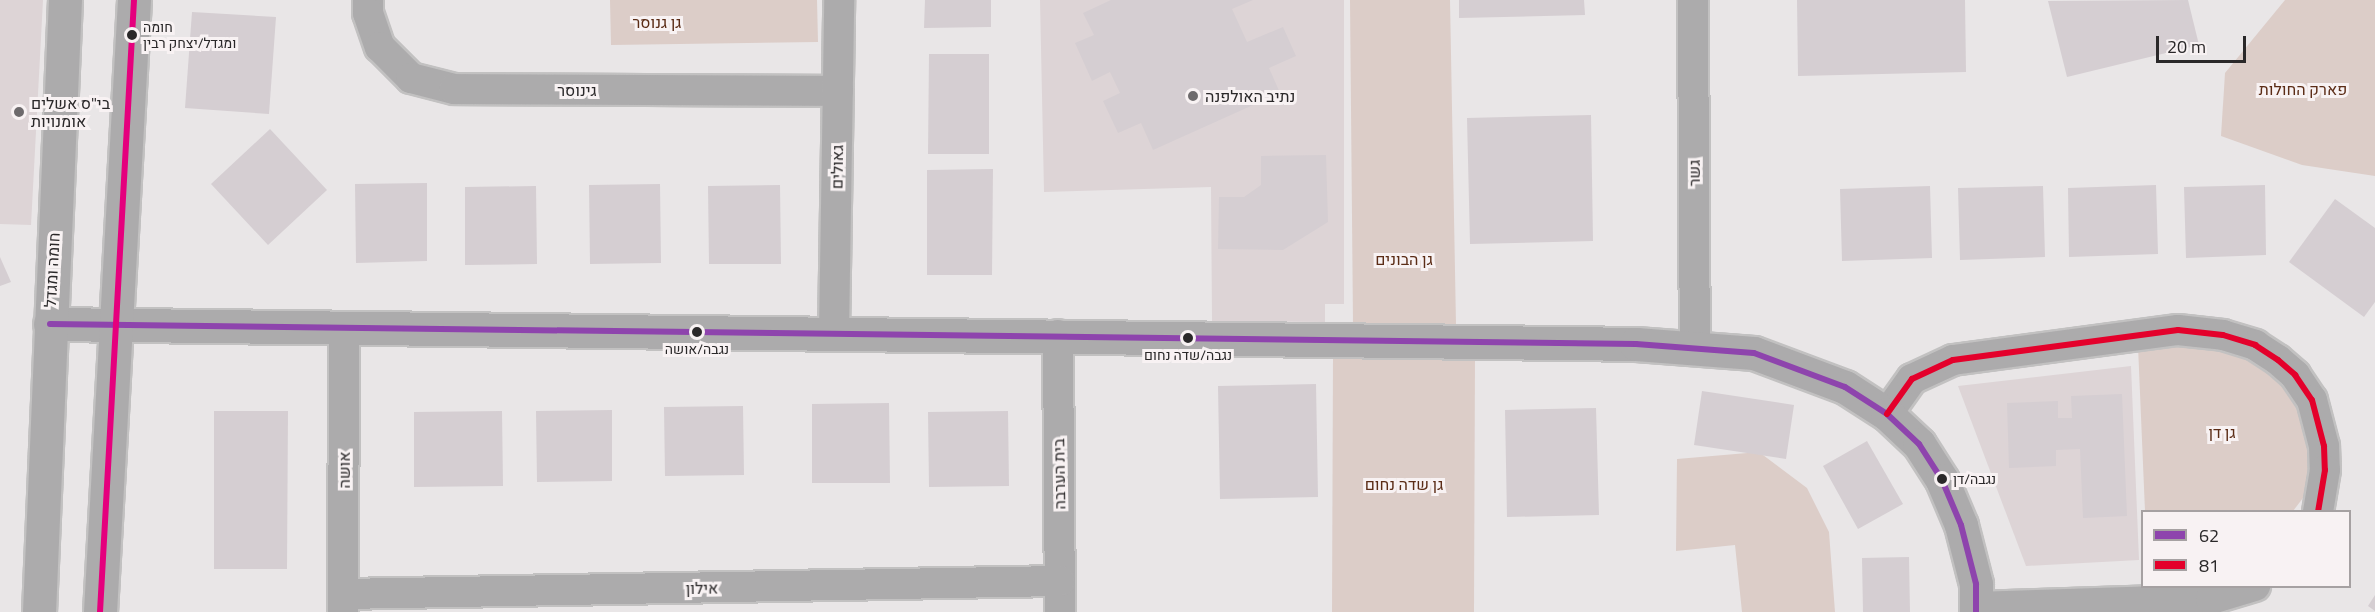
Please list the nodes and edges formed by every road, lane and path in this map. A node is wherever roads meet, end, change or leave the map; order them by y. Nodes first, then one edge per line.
1 (65, 0) edge
2 (134, 0) edge
3 (368, 0) edge
4 (839, 0) edge
5 (1693, 0) edge
6 (838, 91) junction
7 (50, 324) junction
8 (115, 325) junction
9 (344, 327) junction
10 (834, 334) junction
11 (1058, 335) junction
12 (1695, 347) junction
13 (1887, 414) junction
14 (2318, 510) edge
15 (1060, 581) junction
16 (2249, 588) edge
17 (343, 603) edge
18 (1976, 610) edge
19 (39, 612) edge
20 (100, 612) edge
21 (1060, 612) edge

1 - 7 street, חומה ומגדל
2 - 8 street
3 - 6 street, גינוסר
4 - 6 street, גאולים
5 - 12 street, גשר
6 - 10 street, גאולים
7 - 8 street
7 - 19 street, חומה ומגדל
8 - 9 street
8 - 20 street
9 - 10 street
9 - 17 street, אושה
10 - 11 street
11 - 12 street
11 - 15 street, בית הערבה
12 - 13 street
13 - 14 street
13 - 18 street
15 - 17 street, אילון
15 - 21 street, בית הערבה
16 - 18 street

